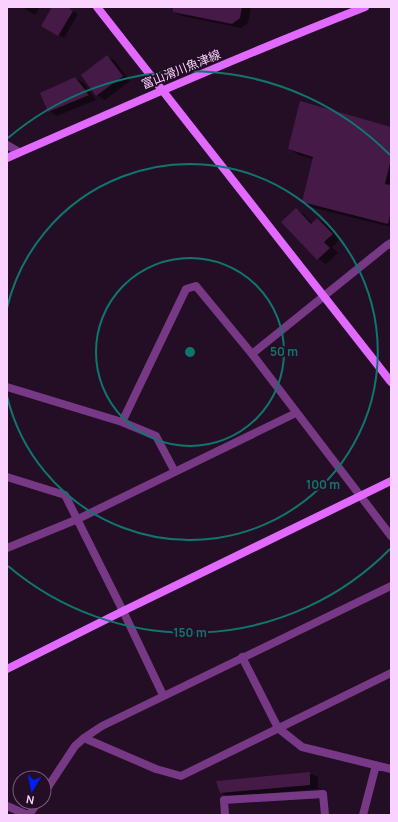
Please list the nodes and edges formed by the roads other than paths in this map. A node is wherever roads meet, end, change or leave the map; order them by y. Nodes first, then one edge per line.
1 (97, 7) edge
2 (366, 7) edge
3 (162, 90) junction
4 (7, 145) edge
5 (19, 152) junction
6 (7, 158) edge
7 (391, 243) edge
8 (324, 296) junction
9 (252, 354) junction
10 (391, 382) edge
11 (7, 387) edge
12 (296, 413) junction
13 (122, 422) junction
14 (175, 472) junction
15 (7, 477) edge
16 (391, 481) edge
17 (360, 496) junction
18 (78, 519) junction
19 (391, 536) edge
20 (7, 548) edge
21 (391, 586) edge
22 (123, 611) junction
23 (242, 658) junction
24 (7, 669) edge
25 (391, 674) edge
26 (163, 695) junction
27 (278, 728) junction
28 (84, 738) junction
29 (376, 765) junction
30 (391, 769) edge
31 (52, 781) edge
32 (7, 806) edge
33 (28, 815) edge
34 (225, 815) edge
35 (325, 815) edge
36 (363, 815) edge

1 - 3 street
2 - 3 street, 富山滑川魚津線
3 - 5 street, 富山滑川魚津線
3 - 8 street
4 - 5 street
5 - 6 street, 富山滑川魚津線
7 - 8 street
8 - 9 street
8 - 10 street
9 - 12 street
9 - 13 street
11 - 13 street
12 - 14 street
12 - 17 street
13 - 14 street
14 - 18 street
15 - 18 street
16 - 17 street
17 - 19 street
17 - 22 street
18 - 20 street
18 - 22 street
21 - 23 street
22 - 24 street
22 - 26 street
23 - 26 street
23 - 27 street
25 - 27 street
26 - 28 street
27 - 28 street
27 - 29 street
28 - 31 street
29 - 30 street
29 - 36 street
32 - 33 street
34 - 35 street

